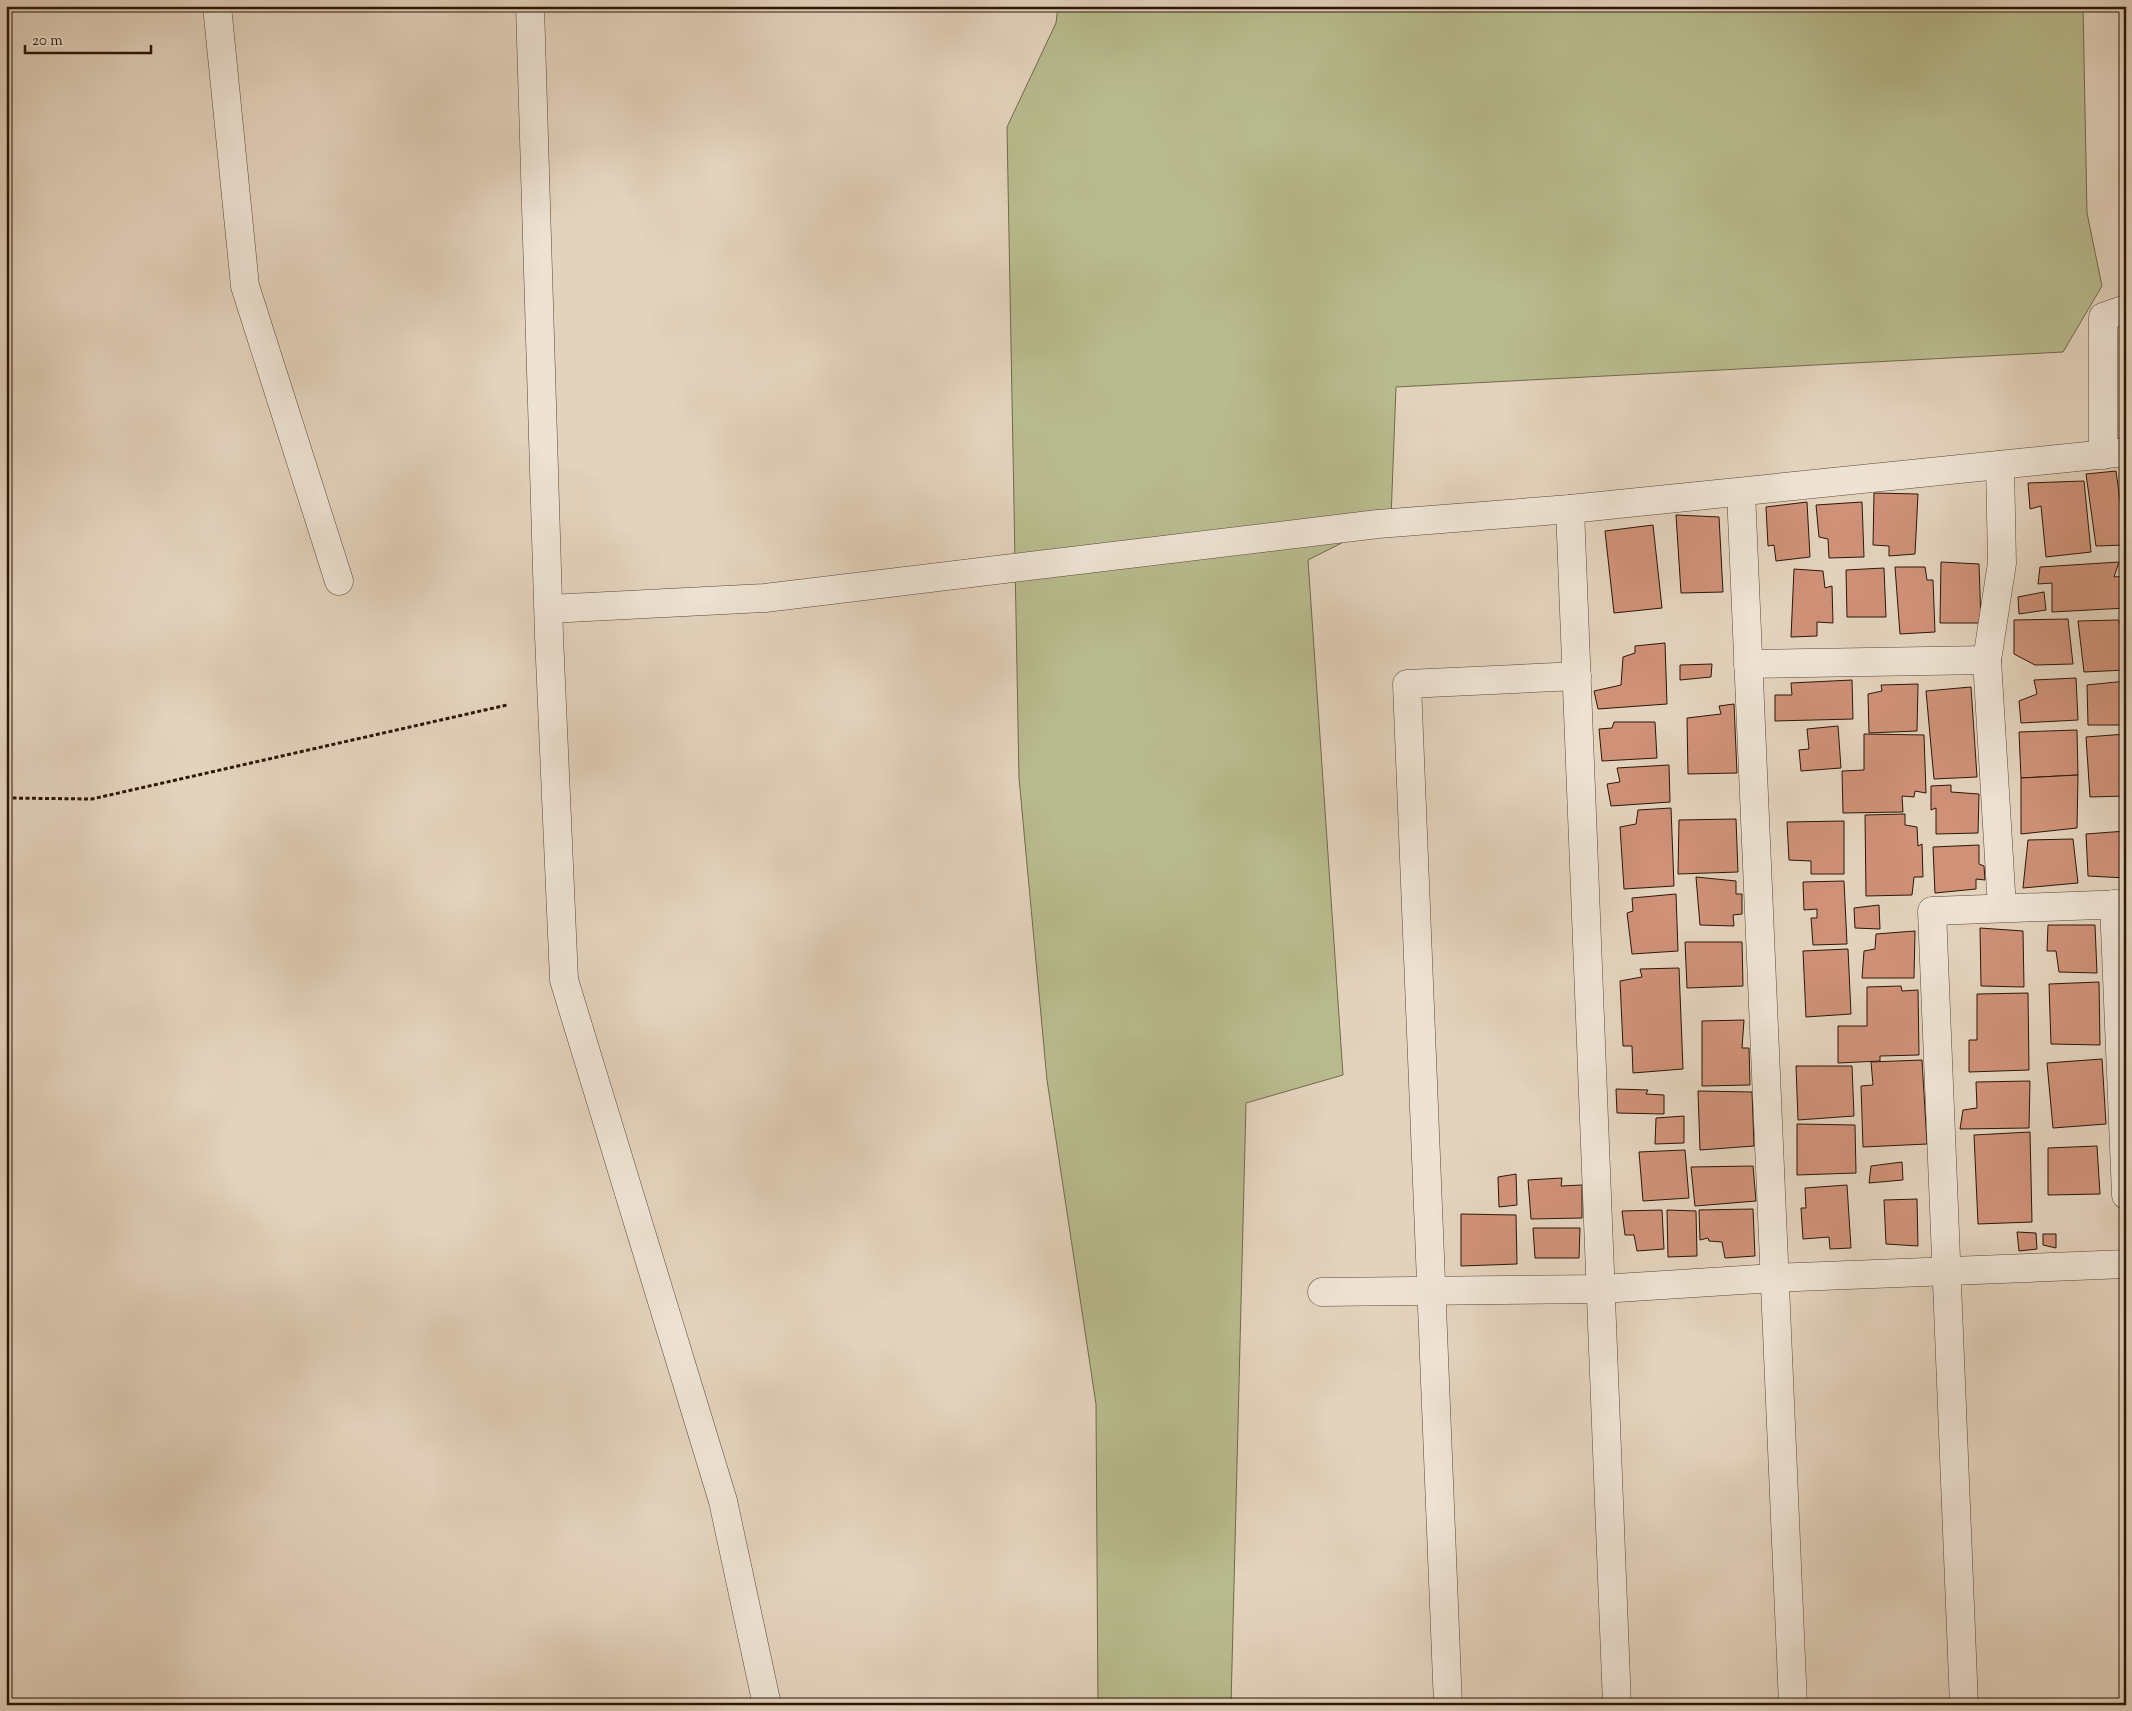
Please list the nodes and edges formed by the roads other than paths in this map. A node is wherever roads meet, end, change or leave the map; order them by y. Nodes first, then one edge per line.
1 (217, 6) edge
2 (530, 6) edge
3 (2126, 309) edge
4 (2114, 454) edge
5 (2000, 465) junction
6 (1741, 492) junction
7 (1570, 509) junction
8 (339, 581) dead end
9 (549, 609) junction
10 (1987, 660) junction
11 (1748, 664) junction
12 (1577, 676) junction
13 (2120, 904) edge
14 (2002, 908) junction
15 (2126, 1195) edge
16 (2126, 1264) edge
17 (1946, 1272) junction
18 (1774, 1278) junction
19 (1601, 1289) junction
20 (1322, 1292) dead end
21 (1432, 1292) junction
22 (767, 1705) edge
23 (1448, 1705) edge
24 (1617, 1705) edge
25 (1793, 1705) edge
26 (1964, 1705) edge

1 - 8 street
2 - 9 street
3 - 4 street
4 - 5 street
5 - 6 street
5 - 10 street
6 - 7 street
6 - 11 street
7 - 9 street
7 - 12 street
9 - 22 street
10 - 11 street
10 - 14 street
11 - 18 street
12 - 19 street
12 - 21 street
13 - 14 street
13 - 15 street
14 - 17 street
16 - 17 street
17 - 18 street
17 - 26 street
18 - 19 street
18 - 25 street
19 - 21 street
19 - 24 street
20 - 21 street
21 - 23 street

